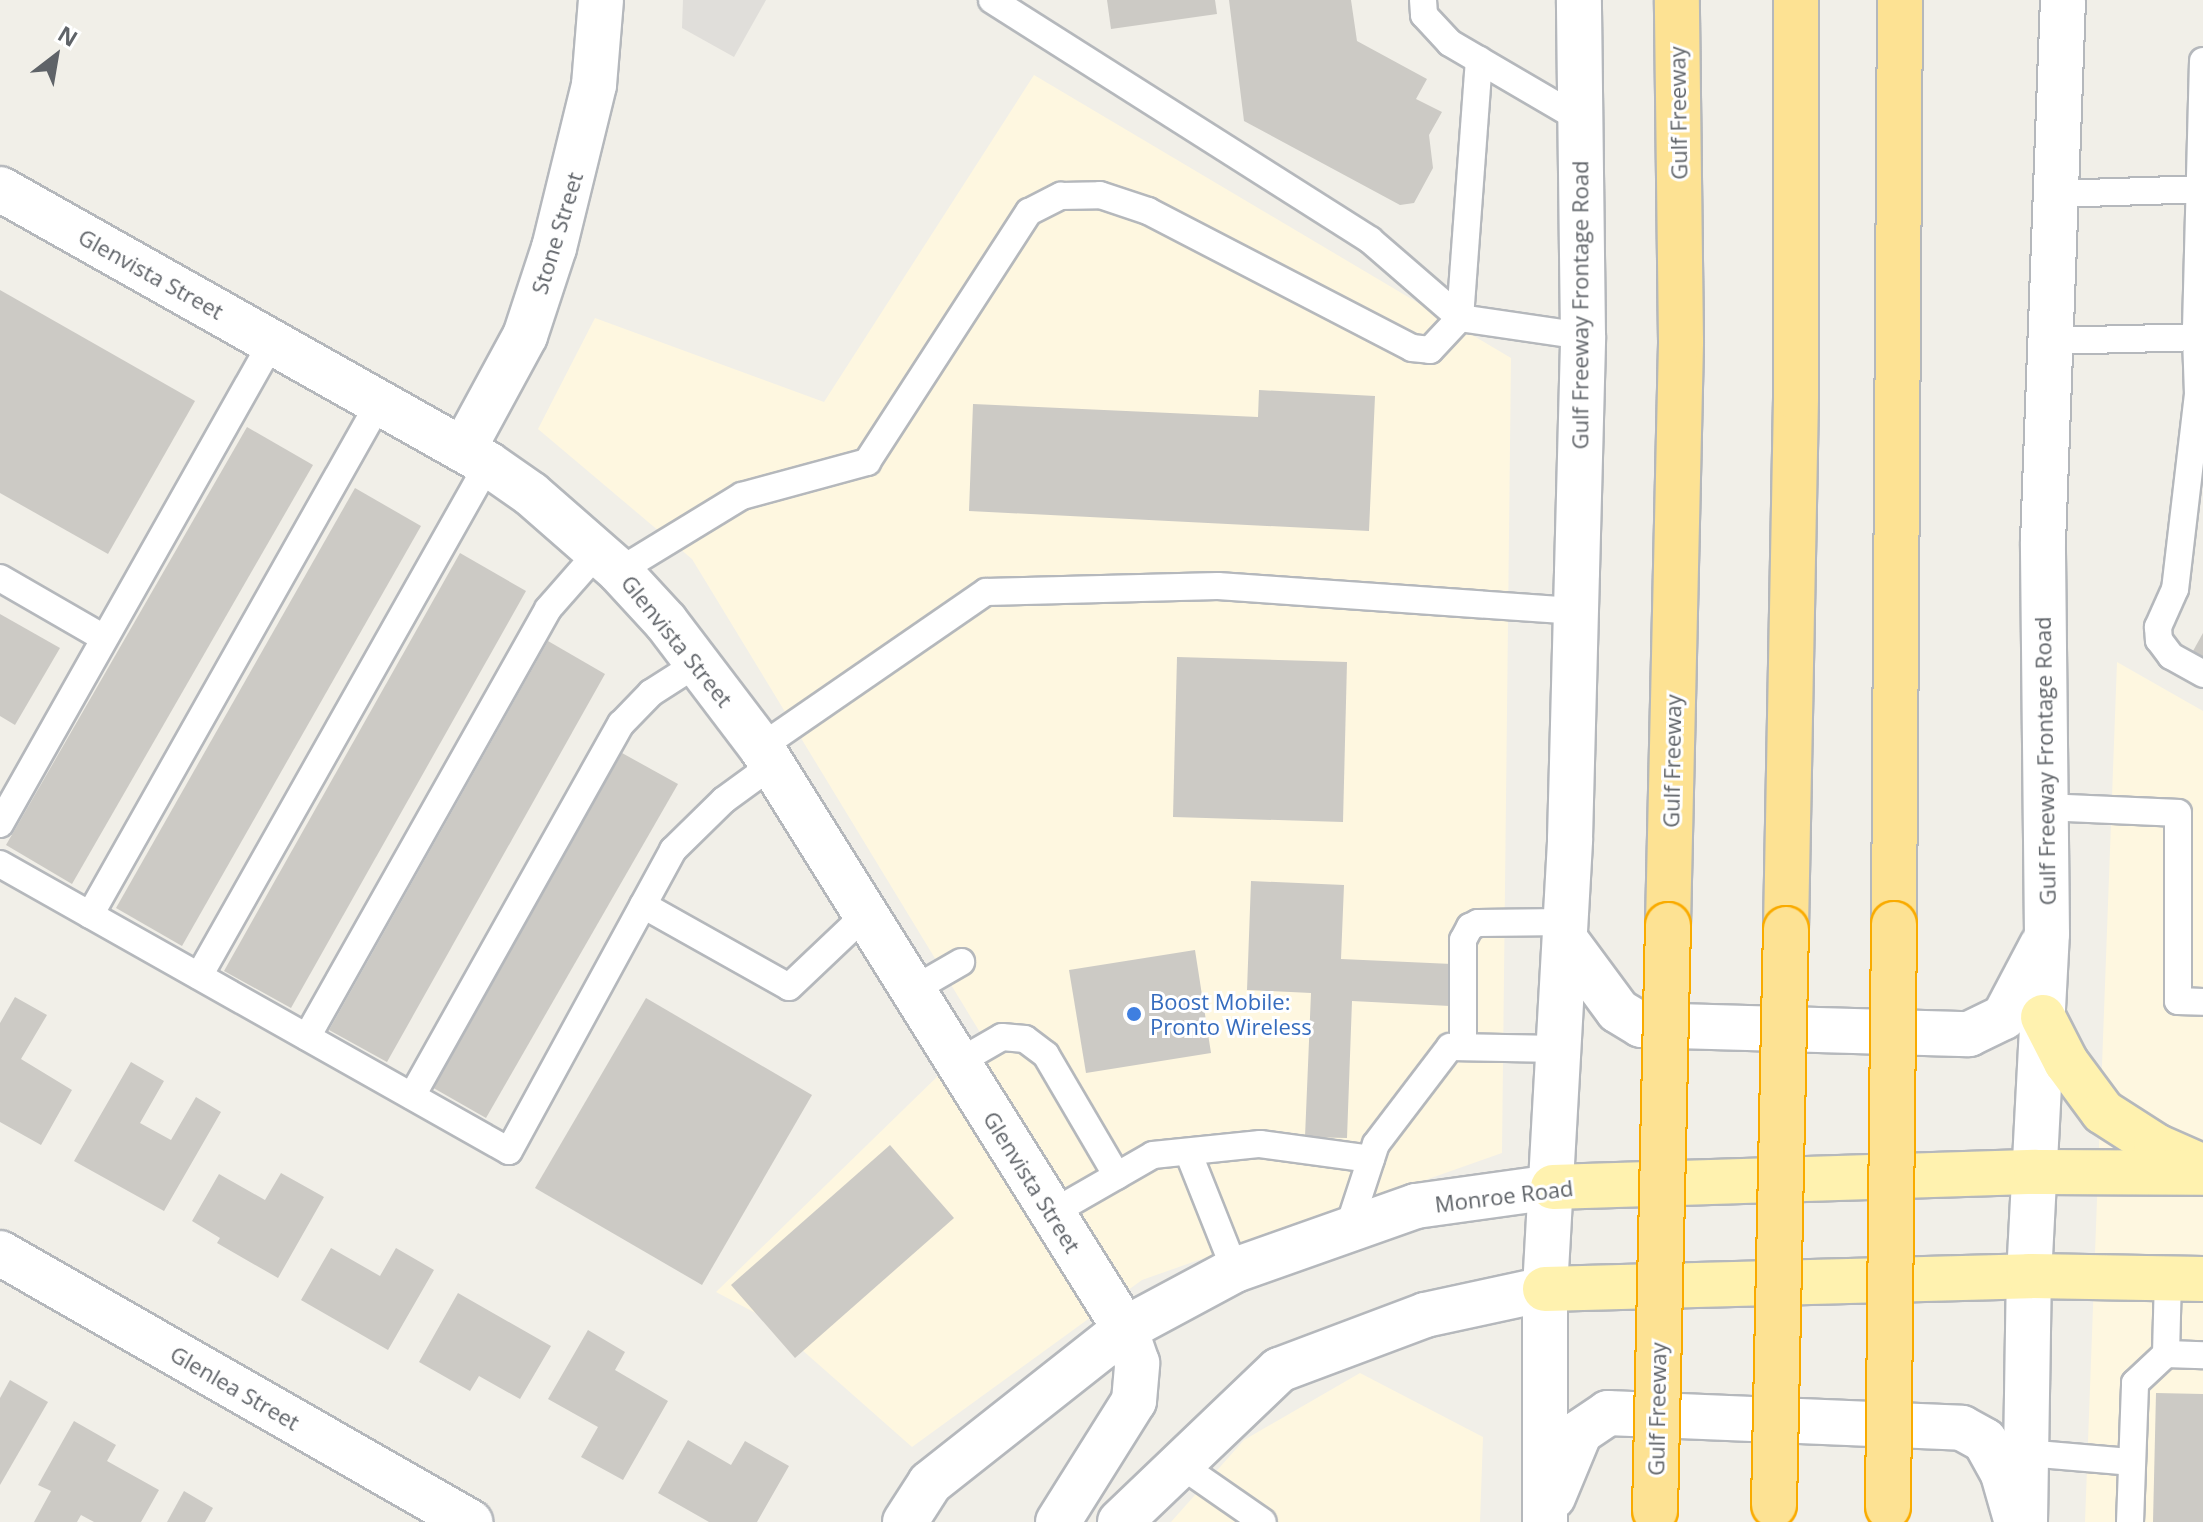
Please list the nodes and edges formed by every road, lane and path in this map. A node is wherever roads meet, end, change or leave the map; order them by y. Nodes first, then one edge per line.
1 (601, 0) edge
2 (992, 0) edge
3 (1423, 0) edge
4 (1579, 0) edge
5 (1677, 0) edge
6 (1796, 0) edge
7 (1900, 0) edge
8 (2063, 0) edge
9 (1479, 60) junction
10 (2203, 61) edge
11 (1580, 119) junction
12 (0, 189) edge
13 (2201, 190) edge
14 (2055, 194) junction
15 (1460, 318) junction
16 (1583, 336) junction
17 (2200, 337) edge
18 (2050, 341) junction
19 (272, 342) junction
20 (2200, 395) edge
21 (379, 403) junction
22 (476, 457) junction
23 (609, 561) junction
24 (0, 578) edge
25 (1577, 611) junction
26 (104, 638) junction
27 (698, 663) junction
28 (2203, 674) edge
29 (767, 756) junction
30 (2046, 807) junction
31 (2191, 809) edge
32 (0, 824) edge
33 (0, 864) edge
34 (643, 905) junction
35 (90, 915) junction
36 (865, 915) junction
37 (1565, 931) junction
38 (2047, 934) junction
39 (961, 962) dead end
40 (199, 976) junction
41 (911, 991) junction
42 (2203, 1002) edge
43 (2043, 1017) junction
44 (307, 1037) junction
45 (1463, 1047) junction
46 (1560, 1049) junction
47 (957, 1063) junction
48 (412, 1096) junction
49 (1188, 1152) junction
50 (1371, 1159) junction
51 (2203, 1170) edge
52 (2036, 1172) junction
53 (1117, 1176) junction
54 (1553, 1187) junction
55 (1052, 1213) junction
56 (1348, 1229) junction
57 (0, 1253) edge
58 (1235, 1270) junction
59 (2029, 1276) junction
60 (2185, 1279) edge
61 (1545, 1289) junction
62 (1125, 1329) junction
63 (2166, 1354) junction
64 (2203, 1355) edge
65 (2026, 1453) junction
66 (2132, 1462) junction
67 (1178, 1463) junction
68 (1773, 1514) edge
69 (1888, 1515) edge
70 (1654, 1516) edge
71 (1545, 1520) edge
72 (470, 1522) edge
73 (905, 1522) edge
74 (1058, 1522) edge
75 (1120, 1522) edge
76 (1263, 1522) edge
77 (2017, 1522) edge
78 (2025, 1522) edge
79 (2130, 1522) edge

1 - 22 main road, Stone Street
2 - 15 lane
3 - 9 lane
4 - 11 main road, Gulf Freeway Frontage Road
5 - 70 highway, Gulf Freeway, bridge
6 - 68 highway, bridge
7 - 69 highway, bridge
8 - 14 main road, Gulf Freeway Frontage Road
9 - 11 lane
9 - 15 lane
10 - 13 lane
11 - 16 main road, Gulf Freeway Frontage Road
12 - 19 main road, Glenvista Street
13 - 14 lane
13 - 17 lane
14 - 18 main road, Gulf Freeway Frontage Road
15 - 16 lane
15 - 23 lane
16 - 25 main road, Gulf Freeway Frontage Road
17 - 18 lane
17 - 20 lane
18 - 30 main road, Gulf Freeway Frontage Road
19 - 21 main road, Glenvista Street
19 - 26 lane
20 - 28 lane
21 - 22 main road, Glenvista Street
21 - 35 lane
22 - 23 main road, Glenvista Street
22 - 40 lane
23 - 27 main road, Glenvista Street
23 - 44 lane
24 - 26 lane
25 - 29 lane
25 - 37 main road, Gulf Freeway Frontage Road
26 - 32 lane
27 - 29 main road, Glenvista Street
27 - 48 lane
29 - 34 lane
29 - 36 main road, Glenvista Street
30 - 31 lane
30 - 38 main road, Gulf Freeway Frontage Road
31 - 42 lane
33 - 35 lane
34 - 36 lane
34 - 48 lane
35 - 40 lane
36 - 41 main road, Glenvista Street
37 - 38 main road
37 - 45 lane
37 - 46 main road, Gulf Freeway Frontage Road
38 - 43 main road, Gulf Freeway Frontage Road
39 - 41 lane
40 - 44 lane
41 - 47 main road, Glenvista Street
43 - 51 main road
43 - 52 main road, Gulf Freeway Frontage Road
44 - 48 lane
45 - 46 lane
45 - 50 lane
46 - 54 main road, Gulf Freeway Frontage Road
47 - 53 lane
47 - 55 main road, Glenvista Street
49 - 50 lane
49 - 53 lane
49 - 58 lane
50 - 56 lane
51 - 52 main road, Monroe Road
52 - 54 main road, Monroe Road
52 - 59 main road, Gulf Freeway Frontage Road
53 - 55 lane
54 - 56 main road, Monroe Road
54 - 61 main road, Gulf Freeway Frontage Road
55 - 62 main road, Glenvista Street
56 - 58 main road, Monroe Road
57 - 72 main road, Glenlea Street
58 - 62 main road, Monroe Road
59 - 60 main road
59 - 61 main road
59 - 65 main road, Gulf Freeway Frontage Road
60 - 63 lane
61 - 67 main road
61 - 71 main road, Gulf Freeway Frontage Road
62 - 73 main road, Monroe Road
62 - 74 main road, Glenvista Street
63 - 64 lane
63 - 66 lane
65 - 66 lane
65 - 78 main road, Gulf Freeway Frontage Road
66 - 79 lane
67 - 75 main road
67 - 76 lane
71 - 77 main road

